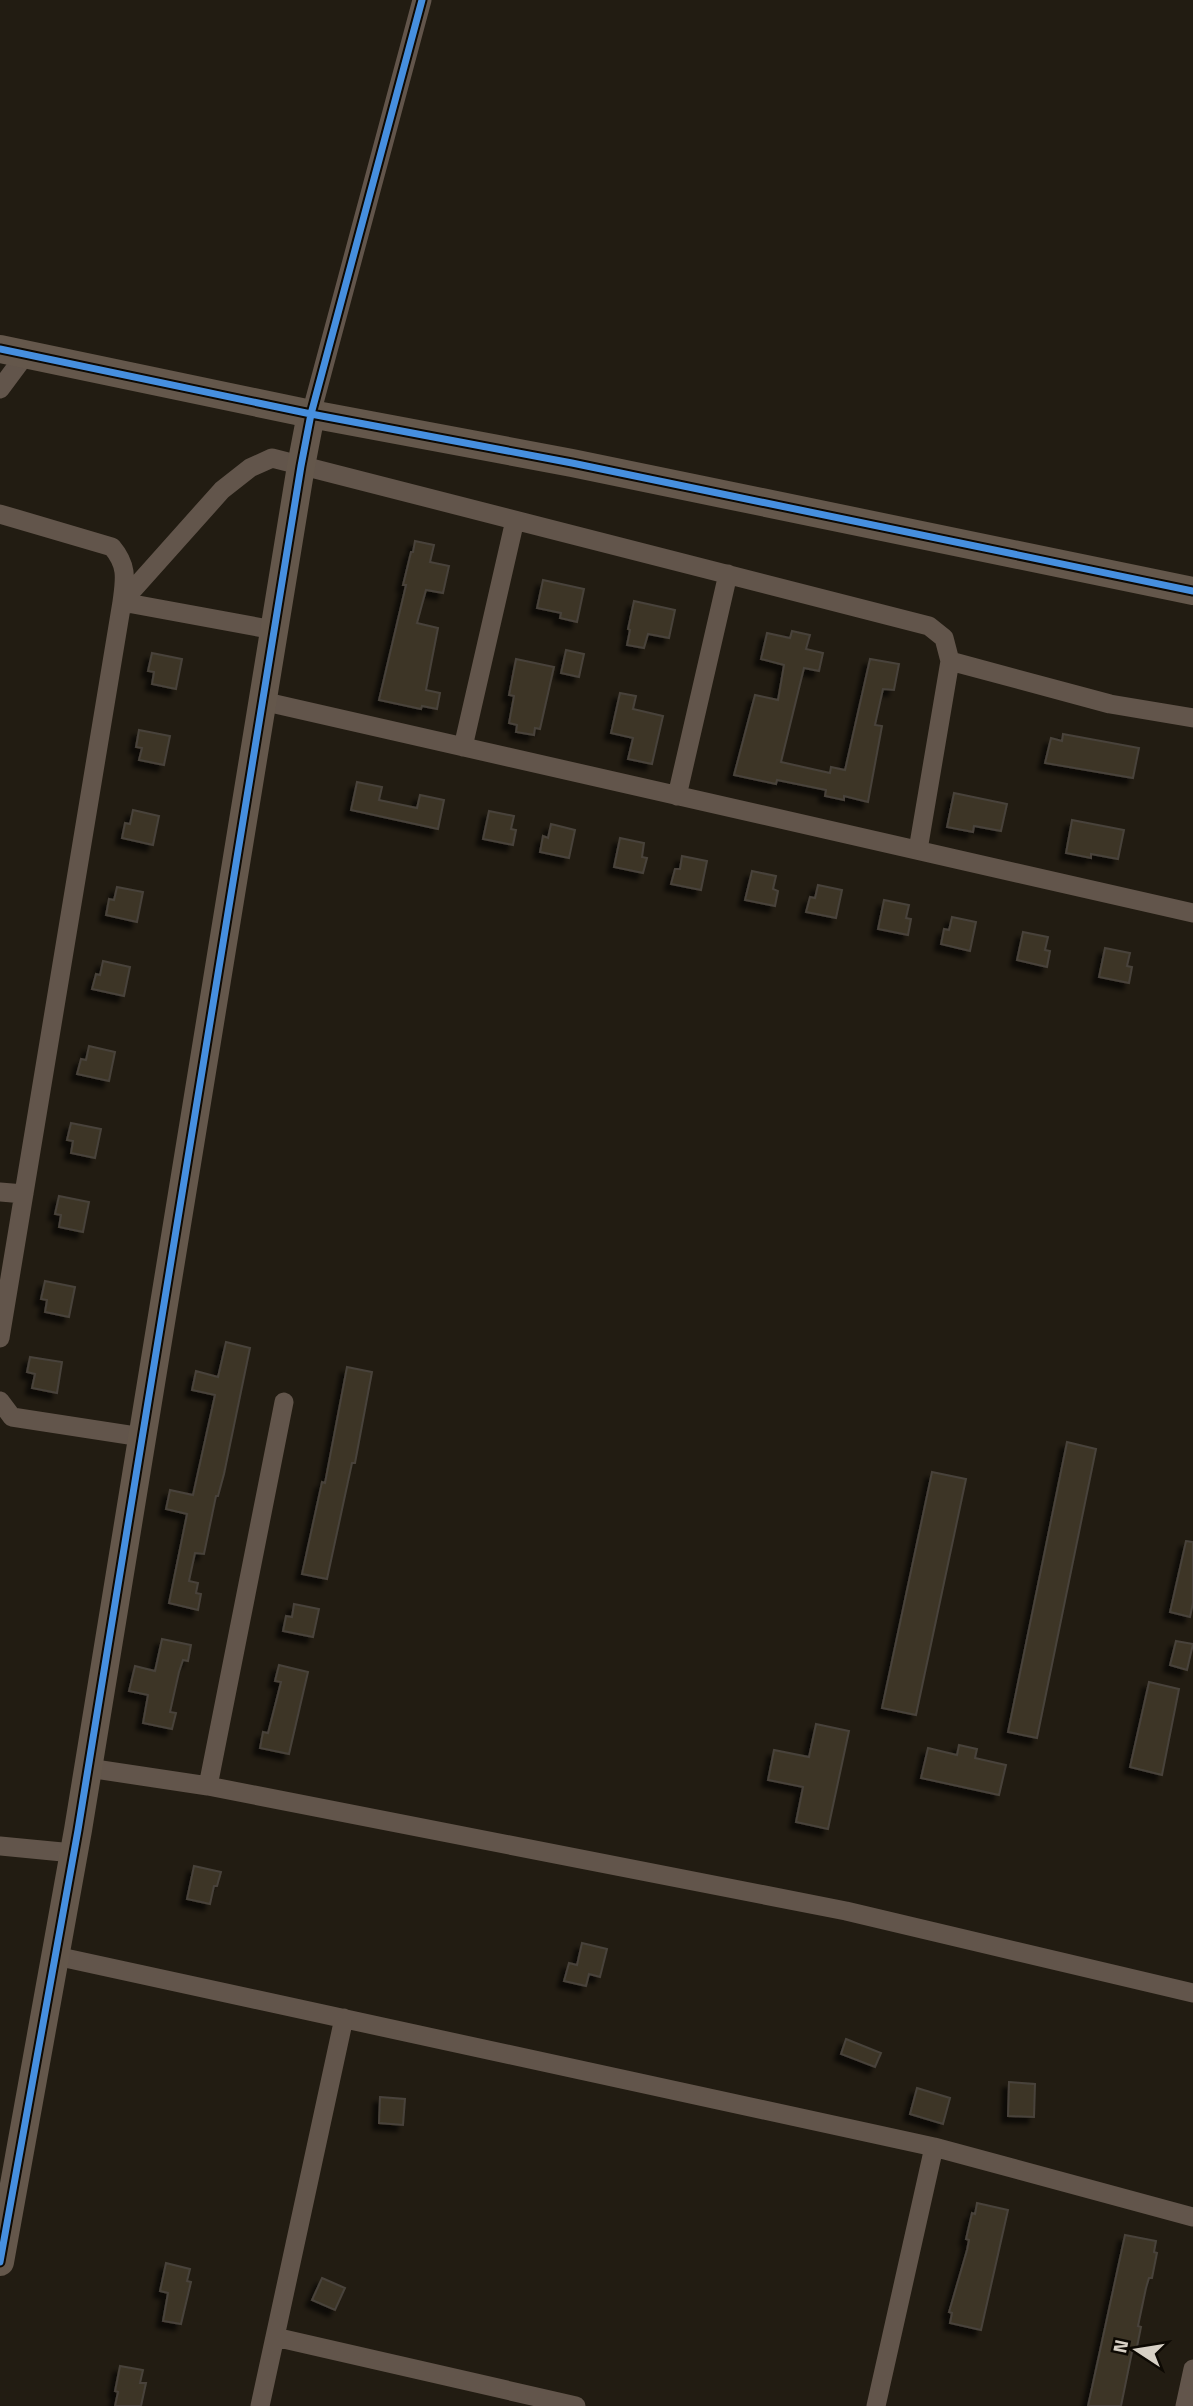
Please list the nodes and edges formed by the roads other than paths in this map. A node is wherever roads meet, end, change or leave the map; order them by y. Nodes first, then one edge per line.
1 (422, 0) edge
2 (13, 352) edge
3 (0, 389) edge
4 (311, 414) junction
5 (301, 466) junction
6 (0, 514) edge
7 (515, 520) junction
8 (728, 574) junction
9 (1193, 591) edge
10 (122, 603) junction
11 (274, 630) junction
12 (950, 661) junction
13 (262, 701) junction
14 (1193, 718) edge
15 (463, 747) junction
16 (677, 796) junction
17 (918, 850) junction
18 (1193, 913) edge
19 (0, 1192) edge
20 (24, 1194) junction
21 (0, 1338) edge
22 (0, 1401) edge
23 (284, 1402) dead end
24 (6, 1417) edge
25 (142, 1437) junction
26 (88, 1768) junction
27 (208, 1786) junction
28 (0, 1846) edge
29 (73, 1853) junction
30 (56, 1956) junction
31 (1193, 1993) edge
32 (344, 2018) junction
33 (934, 2147) junction
34 (1193, 2217) edge
35 (0, 2262) edge
36 (275, 2337) junction
37 (1193, 2369) edge
38 (260, 2406) edge
39 (576, 2406) edge
40 (876, 2406) edge
41 (1185, 2406) edge

1 - 4 street
2 - 3 street
2 - 4 street
4 - 5 street
4 - 9 street
5 - 7 street
5 - 10 street
5 - 11 street
6 - 10 street
7 - 8 street
7 - 15 street
8 - 12 street
8 - 16 street
10 - 11 street
10 - 20 street
11 - 13 street
12 - 14 street
12 - 17 street
13 - 15 street
13 - 25 street
15 - 16 street
16 - 17 street
17 - 18 street
19 - 20 street
20 - 21 street
22 - 24 street
23 - 27 street
24 - 25 street
25 - 26 street
26 - 27 street
26 - 29 street
27 - 31 street
28 - 29 street
29 - 30 street
30 - 32 street
30 - 35 street
32 - 33 street
32 - 36 street
33 - 34 street
33 - 40 street
36 - 38 street
36 - 39 street
37 - 41 street

